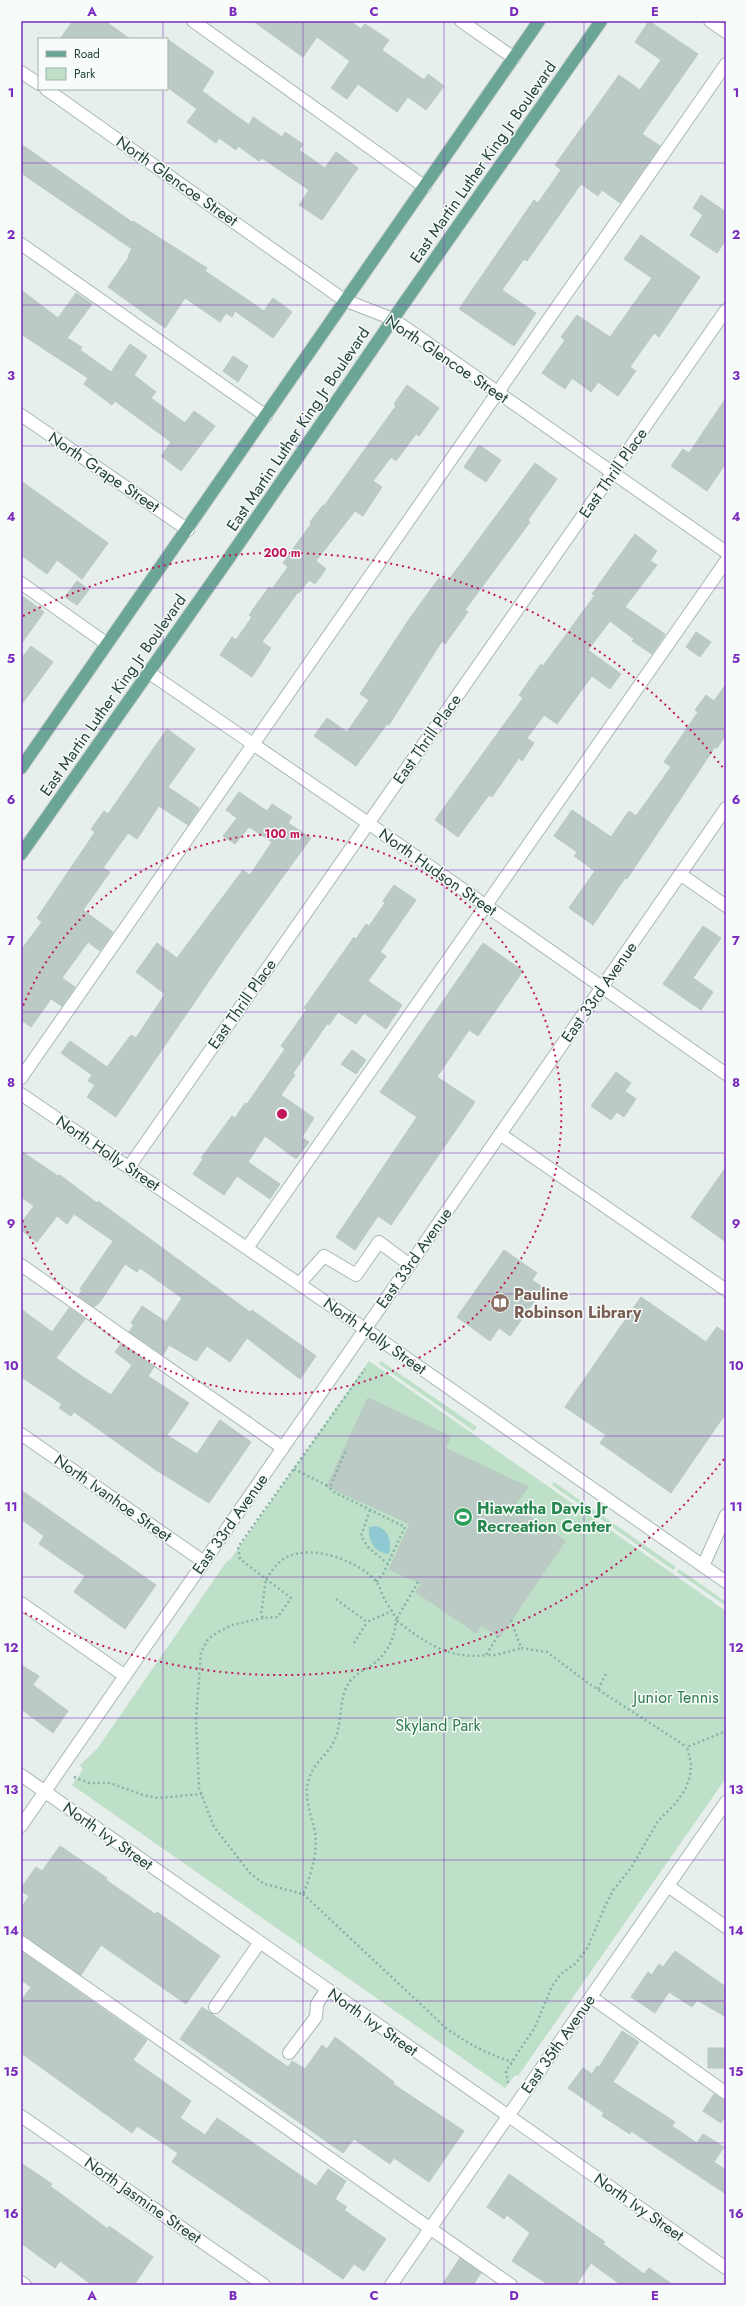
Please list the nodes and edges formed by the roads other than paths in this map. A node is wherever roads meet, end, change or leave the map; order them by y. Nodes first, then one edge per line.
1 (193, 21) edge
2 (461, 21) edge
3 (539, 21) edge
4 (601, 21) edge
5 (710, 21) edge
6 (726, 32) edge
7 (514, 58) junction
8 (726, 64) edge
9 (21, 72) edge
10 (38, 83) edge
11 (47, 90) edge
12 (425, 187) junction
13 (21, 244) edge
14 (344, 300) junction
15 (726, 310) edge
16 (393, 319) junction
17 (498, 393) junction
18 (21, 415) edge
19 (266, 416) junction
20 (613, 474) junction
21 (188, 530) junction
22 (726, 552) edge
23 (726, 562) edge
24 (21, 583) edge
25 (107, 644) junction
26 (148, 672) junction
27 (252, 743) junction
28 (23, 760) edge
29 (726, 808) edge
30 (368, 823) junction
31 (21, 854) edge
32 (680, 874) junction
33 (487, 906) junction
34 (726, 906) edge
35 (603, 986) junction
36 (726, 1074) edge
37 (21, 1078) edge
38 (21, 1094) edge
39 (500, 1134) junction
40 (129, 1167) junction
41 (247, 1248) junction
42 (21, 1265) edge
43 (410, 1265) junction
44 (299, 1284) junction
45 (726, 1290) edge
46 (365, 1329) junction
47 (21, 1434) edge
48 (283, 1448) junction
49 (726, 1516) edge
50 (204, 1562) junction
51 (703, 1566) junction
52 (726, 1582) edge
53 (21, 1604) edge
54 (125, 1676) junction
55 (21, 1775) edge
56 (45, 1792) junction
57 (726, 1802) edge
58 (21, 1826) edge
59 (668, 1886) junction
60 (726, 1927) edge
61 (21, 1942) edge
62 (260, 1942) junction
63 (327, 1989) junction
64 (591, 1997) junction
65 (215, 2006) dead end
66 (289, 2053) dead end
67 (726, 2093) edge
68 (21, 2116) edge
69 (508, 2116) junction
70 (430, 2228) junction
71 (726, 2268) edge
72 (21, 2282) edge
73 (25, 2285) edge
74 (264, 2285) edge
75 (391, 2285) edge
76 (511, 2285) edge

1 - 12 street
2 - 7 street
3 - 7 main road, East Martin Luther King Jr Boulevard
4 - 16 main road, East Martin Luther King Jr Boulevard
5 - 6 street
7 - 12 main road, East Martin Luther King Jr Boulevard
8 - 17 street
9 - 10 street
11 - 14 street, North Glencoe Street
12 - 14 main road, East Martin Luther King Jr Boulevard
13 - 19 street
14 - 16 street, North Glencoe Street
14 - 19 main road, East Martin Luther King Jr Boulevard
15 - 20 street, East Thrill Place
16 - 17 street, North Glencoe Street
16 - 26 main road, East Martin Luther King Jr Boulevard
17 - 20 street, North Glencoe Street
17 - 27 street
18 - 21 street, North Grape Street
19 - 21 main road, East Martin Luther King Jr Boulevard
20 - 22 street, North Glencoe Street
20 - 30 street, East Thrill Place
21 - 25 main road, East Martin Luther King Jr Boulevard
23 - 33 street
24 - 25 street
25 - 28 main road, East Martin Luther King Jr Boulevard
26 - 27 street, North Hudson Street
26 - 31 main road, East Martin Luther King Jr Boulevard
27 - 30 street, North Hudson Street
27 - 37 street
29 - 32 street, East 33rd Avenue
30 - 33 street, North Hudson Street
30 - 40 street, East Thrill Place
32 - 34 street
32 - 35 street, East 33rd Avenue
33 - 35 street, North Hudson Street
33 - 41 street
35 - 36 street, North Hudson Street
35 - 39 street, East 33rd Avenue
38 - 40 street, North Holly Street
39 - 43 street, East 33rd Avenue
39 - 45 street
40 - 41 street, North Holly Street
41 - 44 street, North Holly Street
42 - 48 street
43 - 44 street
43 - 46 street, East 33rd Avenue
44 - 46 street, North Holly Street
46 - 48 street, East 33rd Avenue
46 - 51 street, North Holly Street
47 - 50 street, North Ivanhoe Street
48 - 50 street, East 33rd Avenue
49 - 51 street
50 - 54 street, East 33rd Avenue
51 - 52 street, North Holly Street
53 - 54 street
54 - 56 street, East 33rd Avenue
55 - 56 street, North Ivy Street
56 - 58 street, East 33rd Avenue
56 - 62 street, North Ivy Street
57 - 59 street, East 35th Avenue
59 - 60 street
59 - 64 street, East 35th Avenue
61 - 70 street
62 - 63 street, North Ivy Street
62 - 65 street
63 - 66 street
63 - 69 street, North Ivy Street
64 - 67 street
64 - 69 street, East 35th Avenue
68 - 74 street, North Jasmine Street
69 - 70 street, East 35th Avenue
69 - 71 street, North Ivy Street
70 - 75 street, East 35th Avenue
70 - 76 street
72 - 73 street

